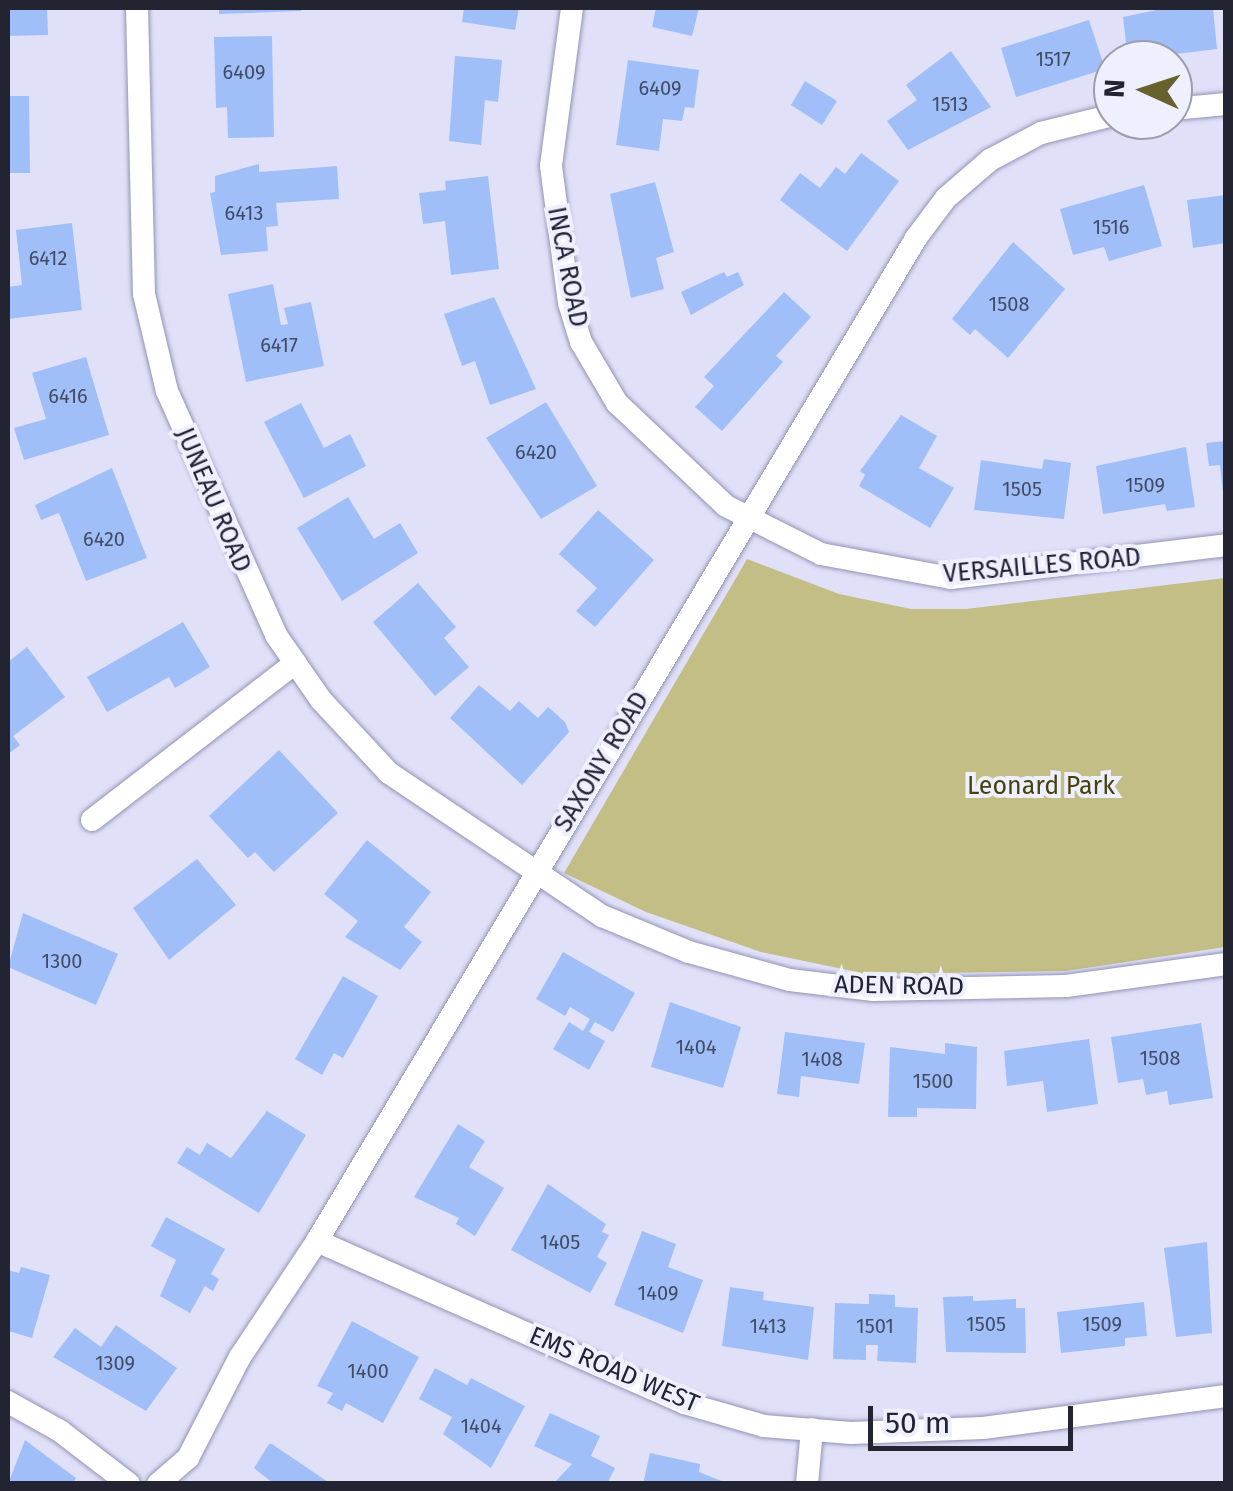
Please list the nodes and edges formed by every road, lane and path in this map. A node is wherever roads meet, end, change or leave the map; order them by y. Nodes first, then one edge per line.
1 (137, 8) edge
2 (572, 8) edge
3 (1226, 104) edge
4 (1193, 107) edge
5 (1093, 120) edge
6 (746, 520) junction
7 (1226, 545) edge
8 (295, 662) junction
9 (92, 820) dead end
10 (535, 873) junction
11 (1226, 964) edge
12 (317, 1241) junction
13 (1226, 1396) edge
14 (8, 1402) edge
15 (812, 1429) junction
16 (129, 1484) edge
17 (158, 1484) edge
18 (807, 1484) edge

1 - 8 street, JUNEAU ROAD
2 - 6 street, INCA ROAD
3 - 4 street
5 - 6 street, SAXONY ROAD
6 - 7 street, VERSAILLES ROAD
6 - 10 street, SAXONY ROAD
8 - 9 street
8 - 10 street, JUNEAU ROAD
10 - 11 street, ADEN ROAD
10 - 12 street, SAXONY ROAD
12 - 15 street, EMS ROAD WEST
12 - 17 street, SAXONY ROAD
13 - 15 street, EMS ROAD WEST
14 - 16 street
15 - 18 street

